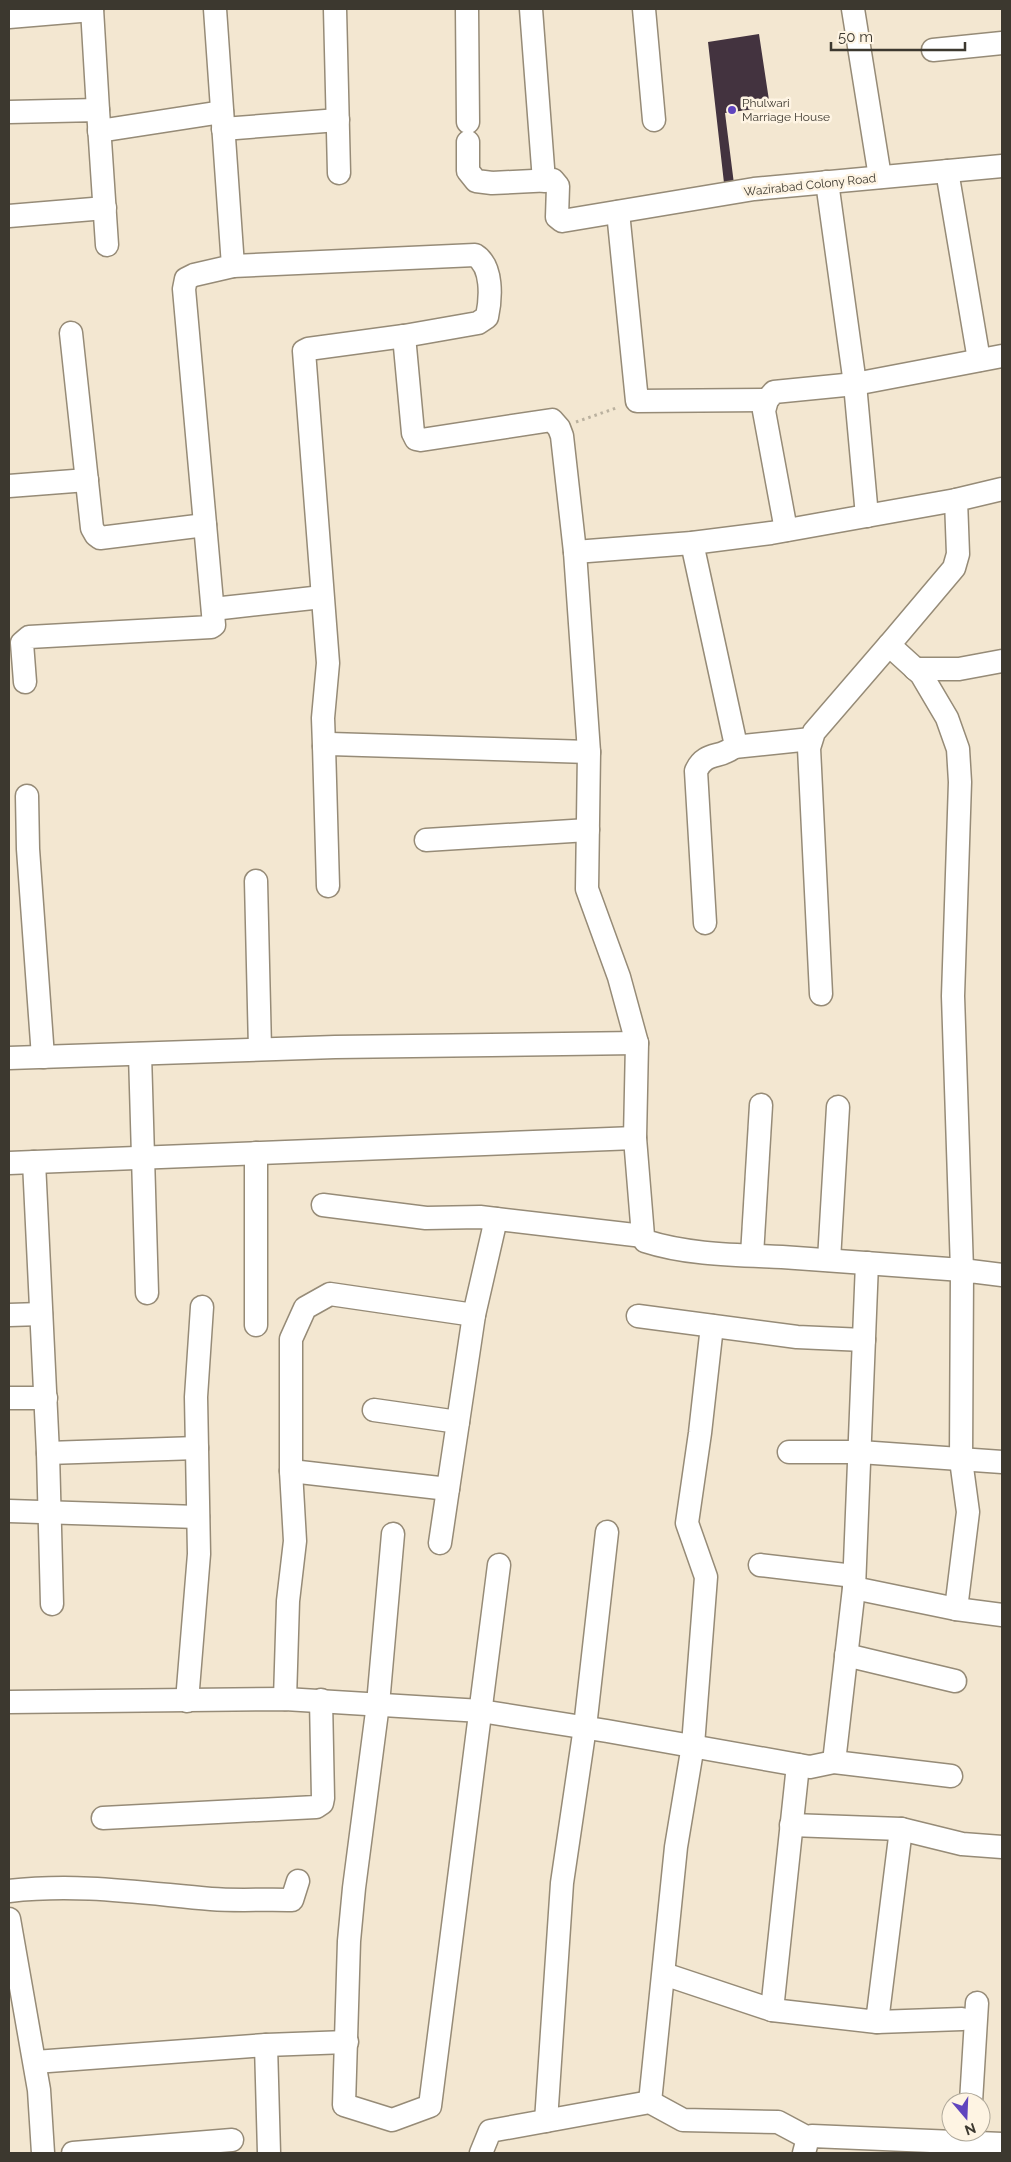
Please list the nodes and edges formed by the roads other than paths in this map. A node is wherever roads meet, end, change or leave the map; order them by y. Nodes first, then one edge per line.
1 (92, 9) edge
2 (215, 9) edge
3 (336, 9) edge
4 (467, 9) edge
5 (531, 9) edge
6 (644, 9) edge
7 (853, 9) edge
8 (9, 17) edge
9 (1002, 43) edge
10 (933, 50) dead end
11 (9, 112) edge
12 (99, 120) junction
13 (338, 120) junction
14 (654, 120) dead end
15 (223, 121) junction
16 (1002, 166) edge
17 (947, 171) junction
18 (340, 172) dead end
19 (880, 177) junction
20 (544, 181) junction
21 (827, 182) junction
22 (105, 208) junction
23 (618, 212) junction
24 (9, 216) edge
25 (107, 245) dead end
26 (233, 266) junction
27 (71, 333) dead end
28 (404, 336) junction
29 (1002, 356) edge
30 (978, 360) junction
31 (855, 384) junction
32 (767, 400) junction
33 (87, 480) junction
34 (9, 486) edge
35 (1002, 489) edge
36 (956, 500) junction
37 (867, 516) junction
38 (206, 525) junction
39 (786, 530) junction
40 (692, 543) junction
41 (575, 552) junction
42 (322, 598) junction
43 (213, 609) junction
44 (889, 645) junction
45 (1002, 661) edge
46 (915, 669) junction
47 (25, 682) dead end
48 (811, 739) junction
49 (324, 746) junction
50 (734, 747) junction
51 (589, 752) junction
52 (27, 796) dead end
53 (588, 830) junction
54 (426, 840) dead end
55 (256, 881) dead end
56 (328, 886) dead end
57 (705, 923) dead end
58 (821, 994) dead end
59 (637, 1043) junction
60 (260, 1049) junction
61 (140, 1054) junction
62 (43, 1057) junction
63 (9, 1058) edge
64 (760, 1105) dead end
65 (838, 1107) dead end
66 (635, 1138) junction
67 (256, 1153) junction
68 (144, 1158) junction
69 (34, 1162) junction
70 (9, 1163) edge
71 (323, 1205) dead end
72 (496, 1219) junction
73 (643, 1236) junction
74 (752, 1256) junction
75 (829, 1260) junction
76 (867, 1263) junction
77 (962, 1270) junction
78 (1002, 1275) edge
79 (147, 1293) dead end
80 (202, 1307) dead end
81 (41, 1314) junction
82 (9, 1315) edge
83 (474, 1316) junction
84 (638, 1316) dead end
85 (256, 1325) dead end
86 (712, 1326) junction
87 (864, 1340) junction
88 (9, 1398) edge
89 (46, 1398) junction
90 (374, 1410) dead end
91 (458, 1422) junction
92 (197, 1448) junction
93 (789, 1452) dead end
94 (860, 1452) junction
95 (48, 1454) junction
96 (962, 1460) junction
97 (1002, 1462) edge
98 (291, 1471) junction
99 (448, 1489) junction
100 (9, 1511) edge
101 (50, 1512) junction
102 (198, 1517) junction
103 (607, 1532) dead end
104 (393, 1534) dead end
105 (440, 1543) dead end
106 (499, 1565) dead end
107 (760, 1565) dead end
108 (854, 1582) junction
109 (52, 1604) dead end
110 (956, 1608) junction
111 (1002, 1615) edge
112 (846, 1656) junction
113 (955, 1681) dead end
114 (285, 1699) junction
115 (321, 1700) junction
116 (187, 1701) junction
117 (9, 1702) edge
118 (378, 1704) junction
119 (481, 1711) junction
120 (585, 1727) junction
121 (693, 1745) junction
122 (834, 1762) junction
123 (798, 1765) junction
124 (951, 1776) dead end
125 (102, 1818) dead end
126 (791, 1825) junction
127 (901, 1829) junction
128 (1002, 1847) edge
129 (298, 1881) dead end
130 (9, 1891) edge
131 (9, 1919) edge
132 (664, 1974) junction
133 (772, 2010) junction
134 (878, 2022) junction
135 (347, 2042) junction
136 (266, 2045) junction
137 (35, 2062) junction
138 (971, 2092) edge
139 (650, 2102) junction
140 (546, 2121) junction
141 (232, 2140) dead end
142 (942, 2142) edge
143 (806, 2145) edge
144 (915, 2147) edge
145 (43, 2153) edge
146 (73, 2153) edge
147 (269, 2153) edge
148 (481, 2153) edge

1 - 8 street
1 - 12 street
2 - 15 street
3 - 13 street
4 - 20 street
5 - 20 street
6 - 14 street
7 - 19 street
9 - 10 street
11 - 12 street
12 - 15 street
12 - 22 street
13 - 15 street
13 - 18 street
15 - 26 street
16 - 17 street, Wazirabad Colony Road
17 - 19 street, Wazirabad Colony Road
17 - 30 street
19 - 21 street, Wazirabad Colony Road
20 - 23 street, Wazirabad Colony Road
21 - 23 street, Wazirabad Colony Road
21 - 31 street
22 - 24 street
22 - 25 street
23 - 32 street
26 - 28 street
26 - 38 street
27 - 33 street
28 - 41 street
28 - 42 street
29 - 30 street
30 - 31 street
31 - 32 street
31 - 37 street
32 - 39 street
33 - 34 street
33 - 38 street
35 - 36 street
36 - 37 street
36 - 44 street
37 - 39 street
38 - 43 street
39 - 40 street
40 - 41 street
40 - 50 street
41 - 51 street
42 - 43 street
42 - 49 street
43 - 47 street
44 - 46 street
44 - 48 street
45 - 46 street
46 - 77 street
48 - 50 street
48 - 58 street
49 - 51 street
49 - 56 street
50 - 57 street
51 - 53 street
52 - 62 street
53 - 54 street
53 - 59 street
55 - 60 street
59 - 60 street
59 - 66 street
60 - 61 street
61 - 62 street
61 - 68 street
62 - 63 street
64 - 74 street
65 - 75 street
66 - 67 street
66 - 73 street
67 - 68 street
67 - 85 street
68 - 69 street
68 - 79 street
69 - 70 street
69 - 81 street
71 - 72 street
72 - 73 street
72 - 83 street
73 - 74 street
74 - 75 street
75 - 76 street
76 - 77 street
76 - 87 street
77 - 78 street
77 - 96 street
80 - 92 street
81 - 82 street
81 - 89 street
83 - 91 street
83 - 98 street
84 - 86 street
86 - 87 street
86 - 121 street
87 - 94 street
88 - 89 street
89 - 95 street
90 - 91 street
91 - 99 street
92 - 95 street
92 - 102 street
93 - 94 street
94 - 96 street
94 - 108 street
95 - 101 street
96 - 97 street
96 - 110 street
98 - 99 street
98 - 114 street
99 - 105 street
100 - 101 street
101 - 102 street
101 - 109 street
102 - 116 street
103 - 120 street
104 - 118 street
106 - 119 street
107 - 108 street
108 - 110 street
108 - 112 street
110 - 111 street
112 - 113 street
112 - 122 street
114 - 115 street
114 - 116 street
115 - 118 street
115 - 125 street
116 - 117 street
118 - 119 street
118 - 135 street
119 - 120 street
119 - 135 street
120 - 121 street
120 - 140 street
121 - 123 street
121 - 132 street
122 - 123 street
122 - 124 street
123 - 126 street
126 - 127 street
126 - 133 street
127 - 128 street
127 - 134 street
129 - 130 street
131 - 137 street
132 - 133 street
132 - 139 street
133 - 134 street
134 - 138 street
135 - 136 street
136 - 137 street
136 - 147 street
137 - 145 street
139 - 140 street
139 - 143 street
140 - 148 street
141 - 146 street
142 - 144 street
143 - 144 street

